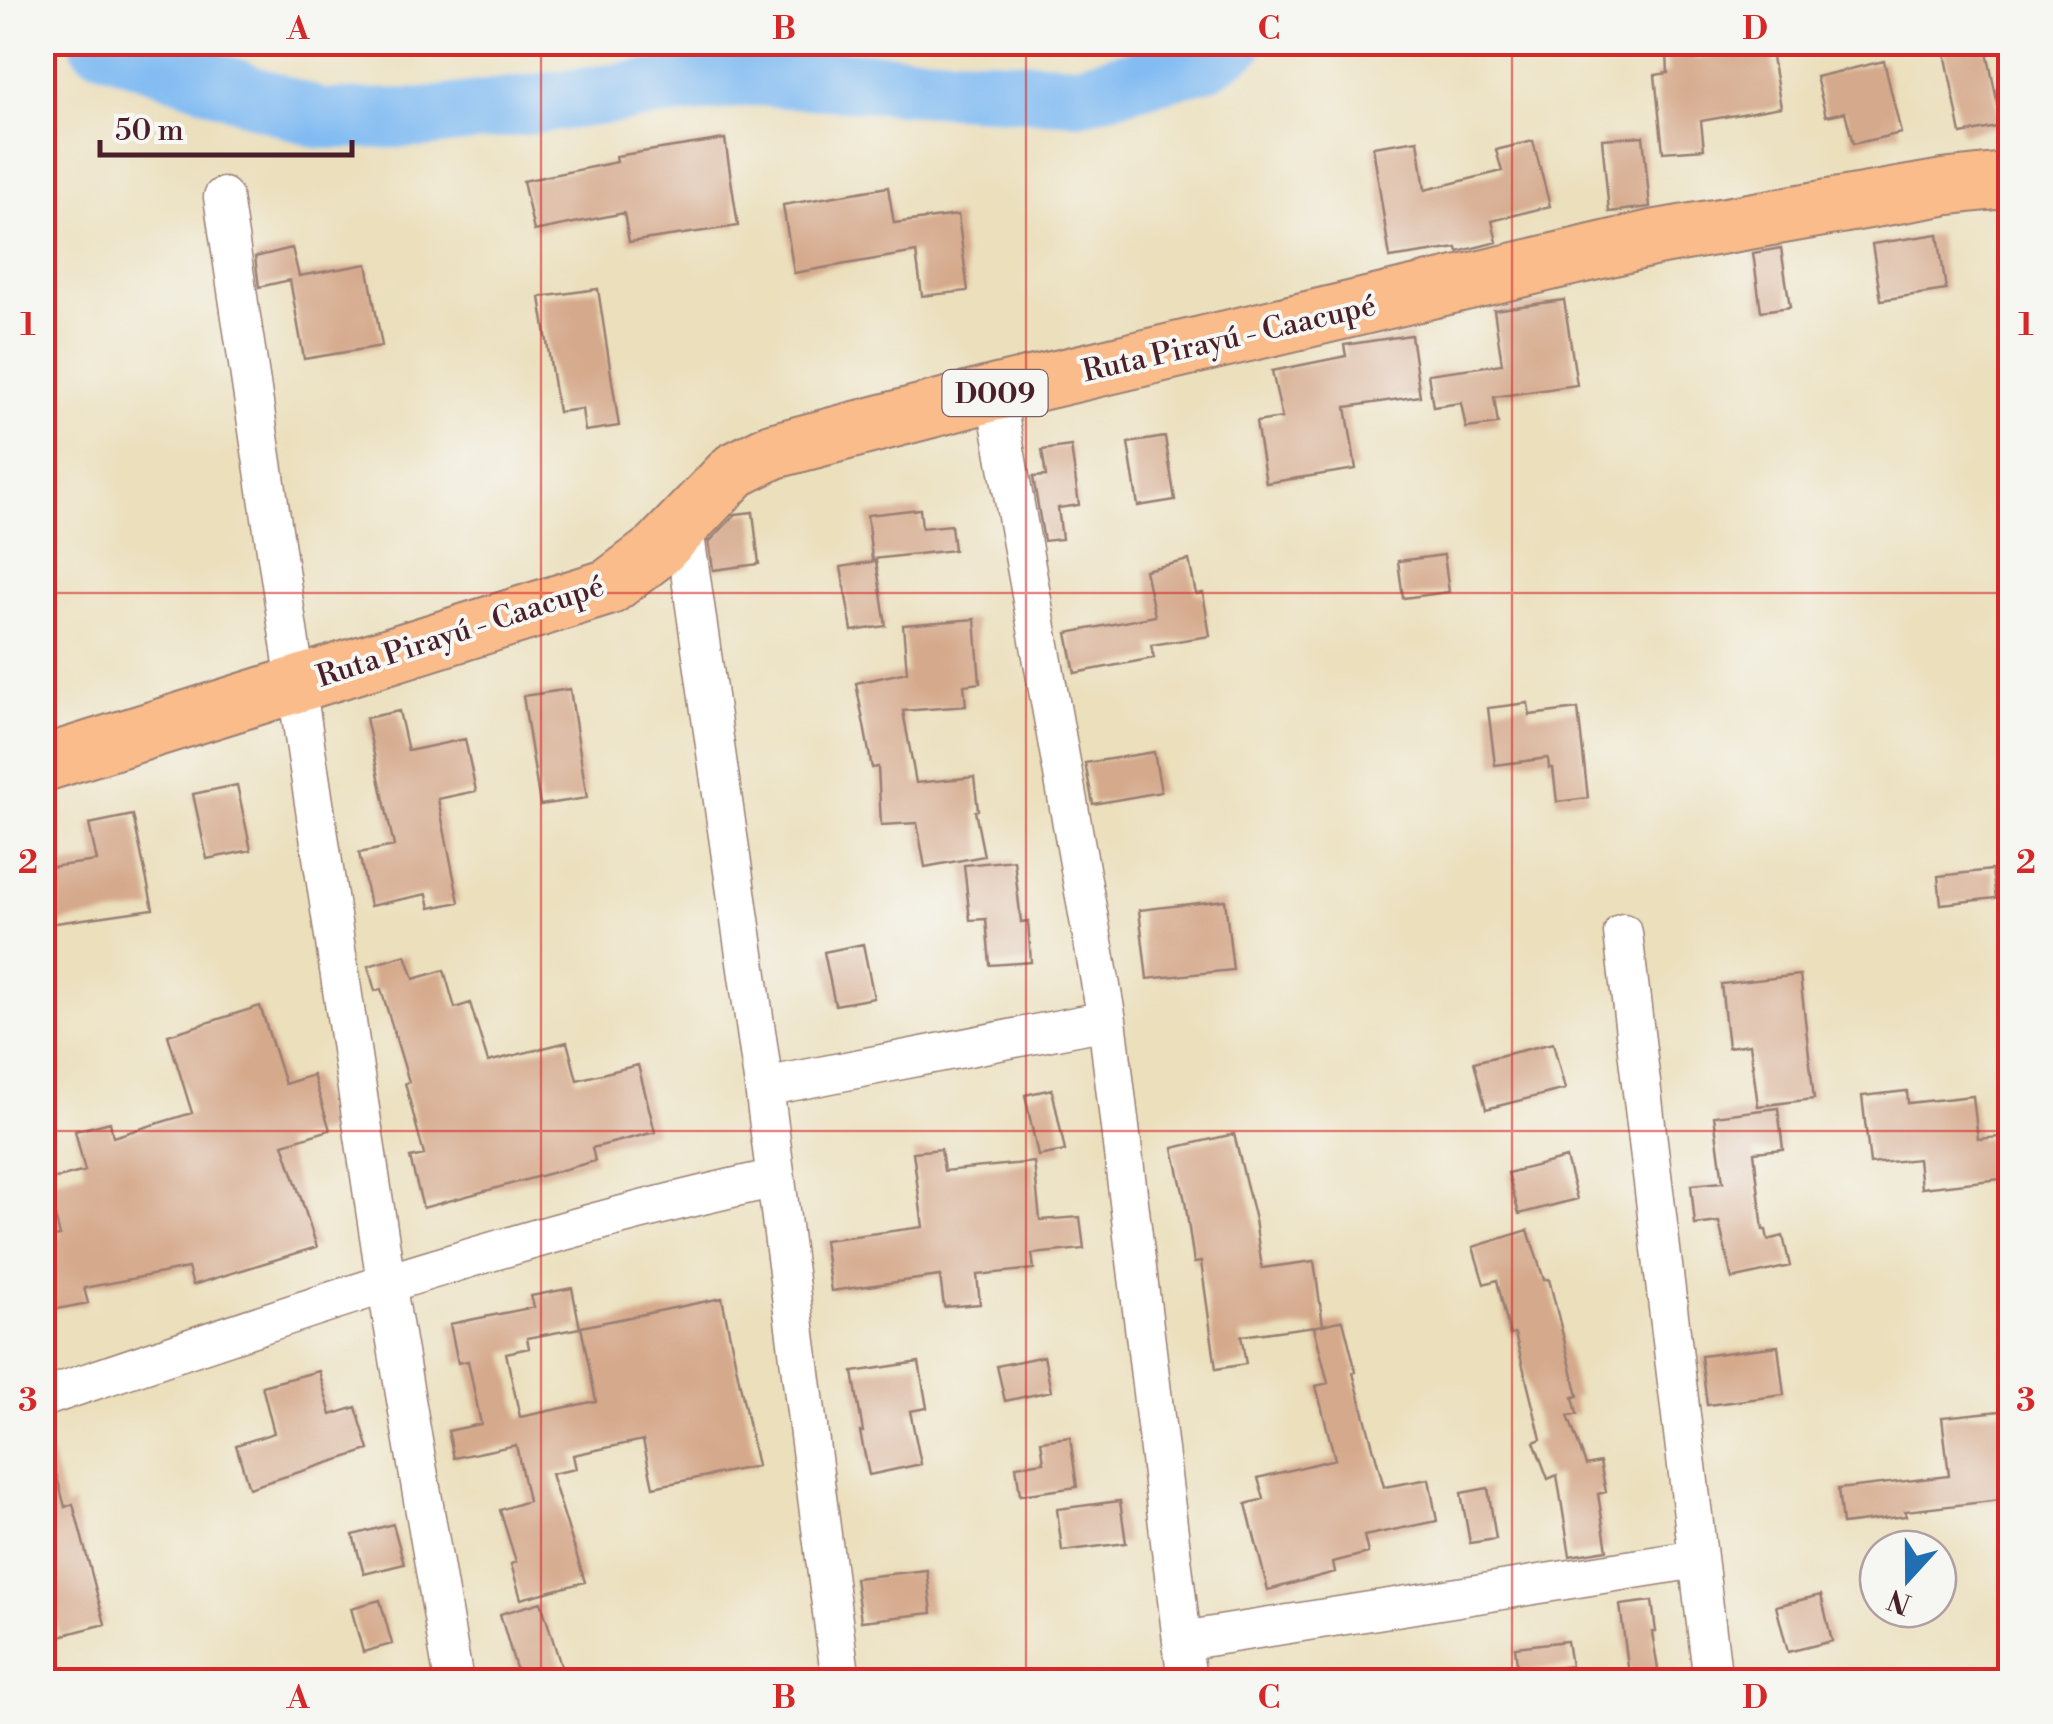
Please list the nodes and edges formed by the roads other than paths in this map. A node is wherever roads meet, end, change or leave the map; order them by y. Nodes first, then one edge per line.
1 (2010, 180) edge
2 (223, 197) dead end
3 (995, 394) junction
4 (684, 522) junction
5 (294, 683) junction
6 (42, 764) edge
7 (1624, 933) dead end
8 (1108, 1020) junction
9 (764, 1088) junction
10 (776, 1178) junction
11 (386, 1282) junction
12 (42, 1398) edge
13 (1697, 1560) junction
14 (1182, 1641) junction
15 (454, 1682) edge
16 (841, 1682) edge
17 (1187, 1682) edge
18 (1713, 1682) edge

1 - 3 main road, Ruta Pirayú - Caacupé / D009
2 - 5 street
3 - 4 main road, Ruta Pirayú - Caacupé / D009
3 - 8 street
4 - 5 main road, Ruta Pirayú - Caacupé / D009
4 - 9 street
5 - 6 main road, Ruta Pirayú - Caacupé / D009
5 - 11 street
7 - 13 street
8 - 9 street
8 - 14 street
9 - 10 street
10 - 11 street
10 - 16 street
11 - 12 street
11 - 15 street
13 - 14 street
13 - 18 street
14 - 17 street

